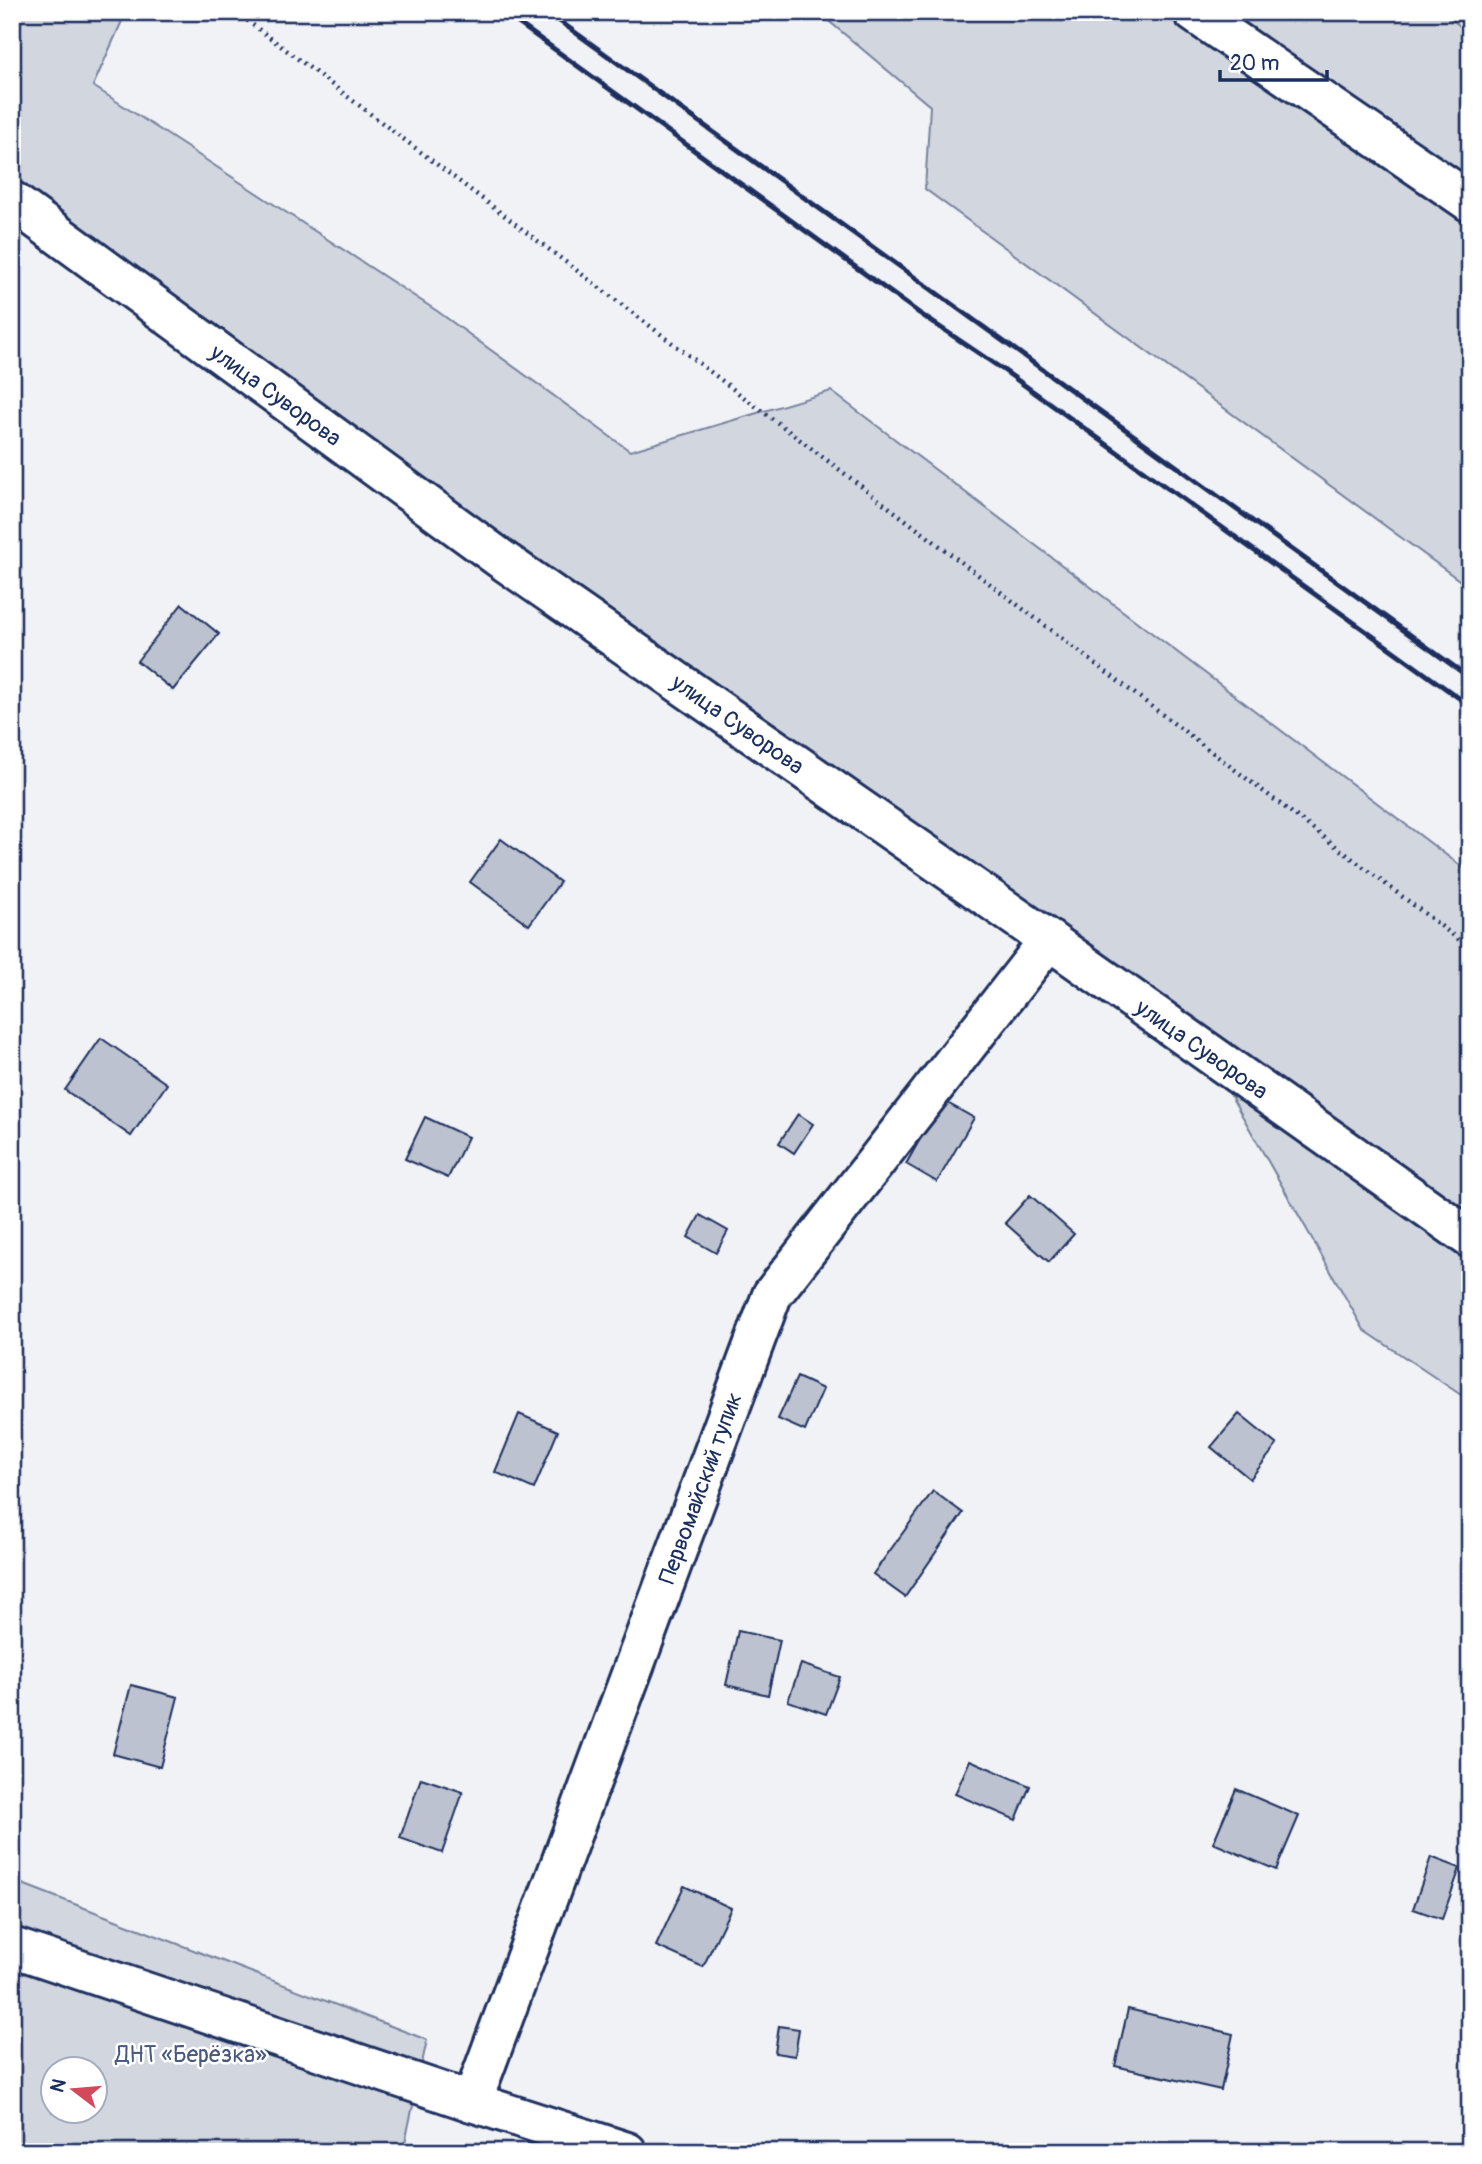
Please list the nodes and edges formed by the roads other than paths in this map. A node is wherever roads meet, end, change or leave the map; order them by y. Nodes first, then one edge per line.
1 (1193, 12) edge
2 (12, 201) edge
3 (1470, 202) edge
4 (1049, 940) junction
5 (1470, 1238) edge
6 (12, 1947) edge
7 (472, 2102) junction
8 (627, 2152) edge

1 - 3 street
2 - 4 street, улица Суворова
4 - 5 street, улица Суворова
4 - 7 street, Первомайский тупик
6 - 7 street
7 - 8 street

